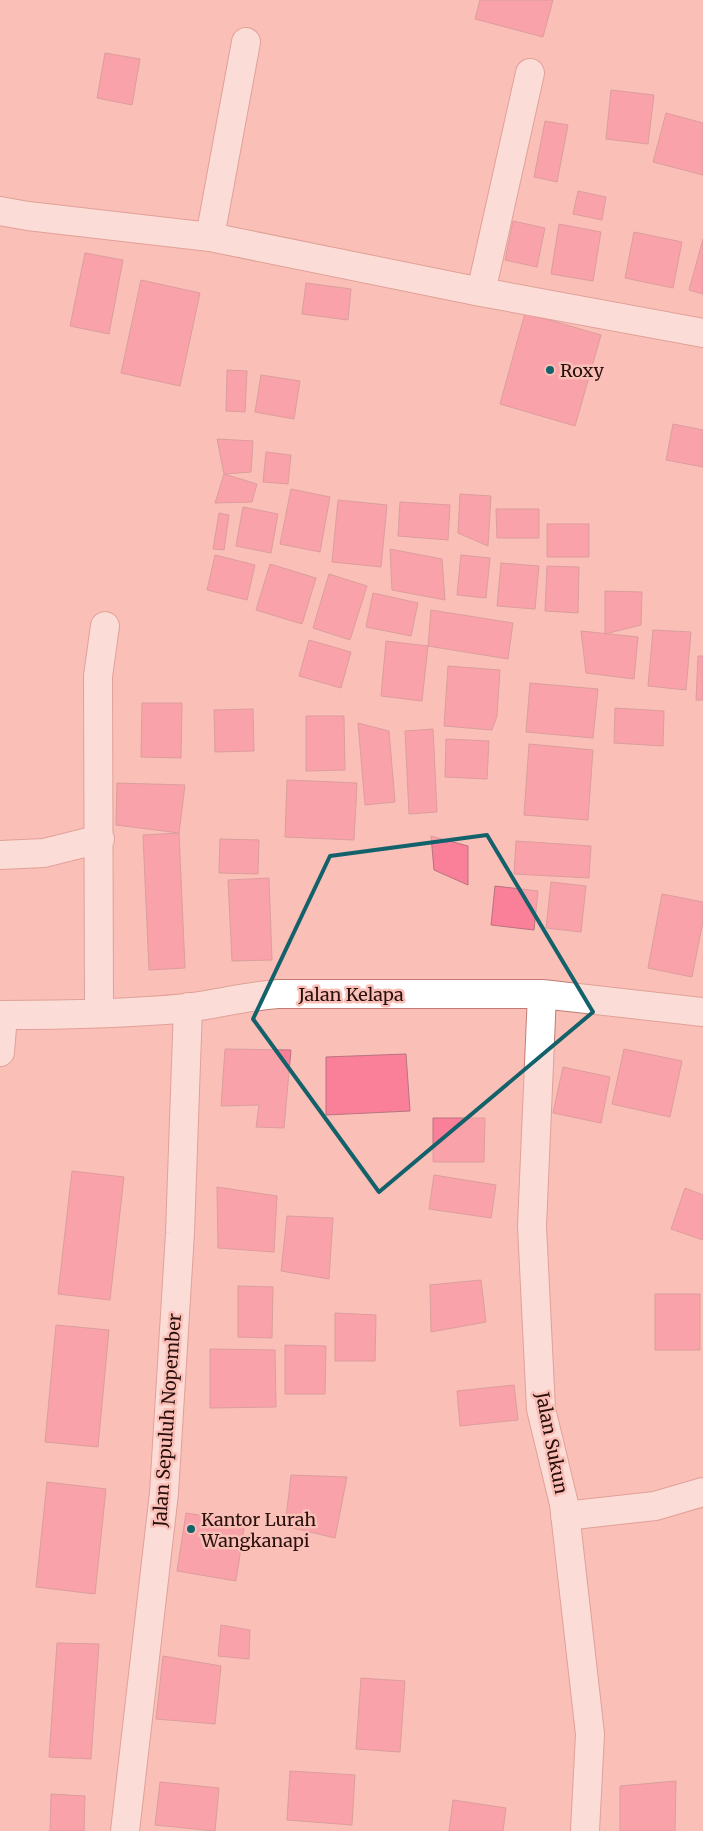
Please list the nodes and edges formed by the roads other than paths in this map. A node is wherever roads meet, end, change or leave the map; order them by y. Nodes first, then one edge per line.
1 (246, 42) dead end
2 (530, 73) dead end
3 (0, 211) edge
4 (210, 237) junction
5 (481, 292) junction
6 (703, 333) edge
7 (105, 626) dead end
8 (100, 839) junction
9 (0, 855) edge
10 (542, 994) junction
11 (188, 1008) junction
12 (703, 1012) edge
13 (99, 1013) junction
14 (2, 1015) edge
15 (0, 1052) edge
16 (703, 1492) edge
17 (565, 1516) junction
18 (125, 1831) edge
19 (585, 1831) edge

1 - 4 street
2 - 5 street
3 - 4 street
4 - 5 street
5 - 6 street
7 - 8 street
8 - 9 street
8 - 13 street
10 - 11 street, Jalan Kelapa
10 - 12 street, Jalan Kelapa
10 - 17 street, Jalan Sukun
11 - 13 street, Jalan Kelapa
11 - 18 street, Jalan Sepuluh Nopember
13 - 14 street, Jalan Kelapa
14 - 15 street
16 - 17 street
17 - 19 street, Jalan Sukun

